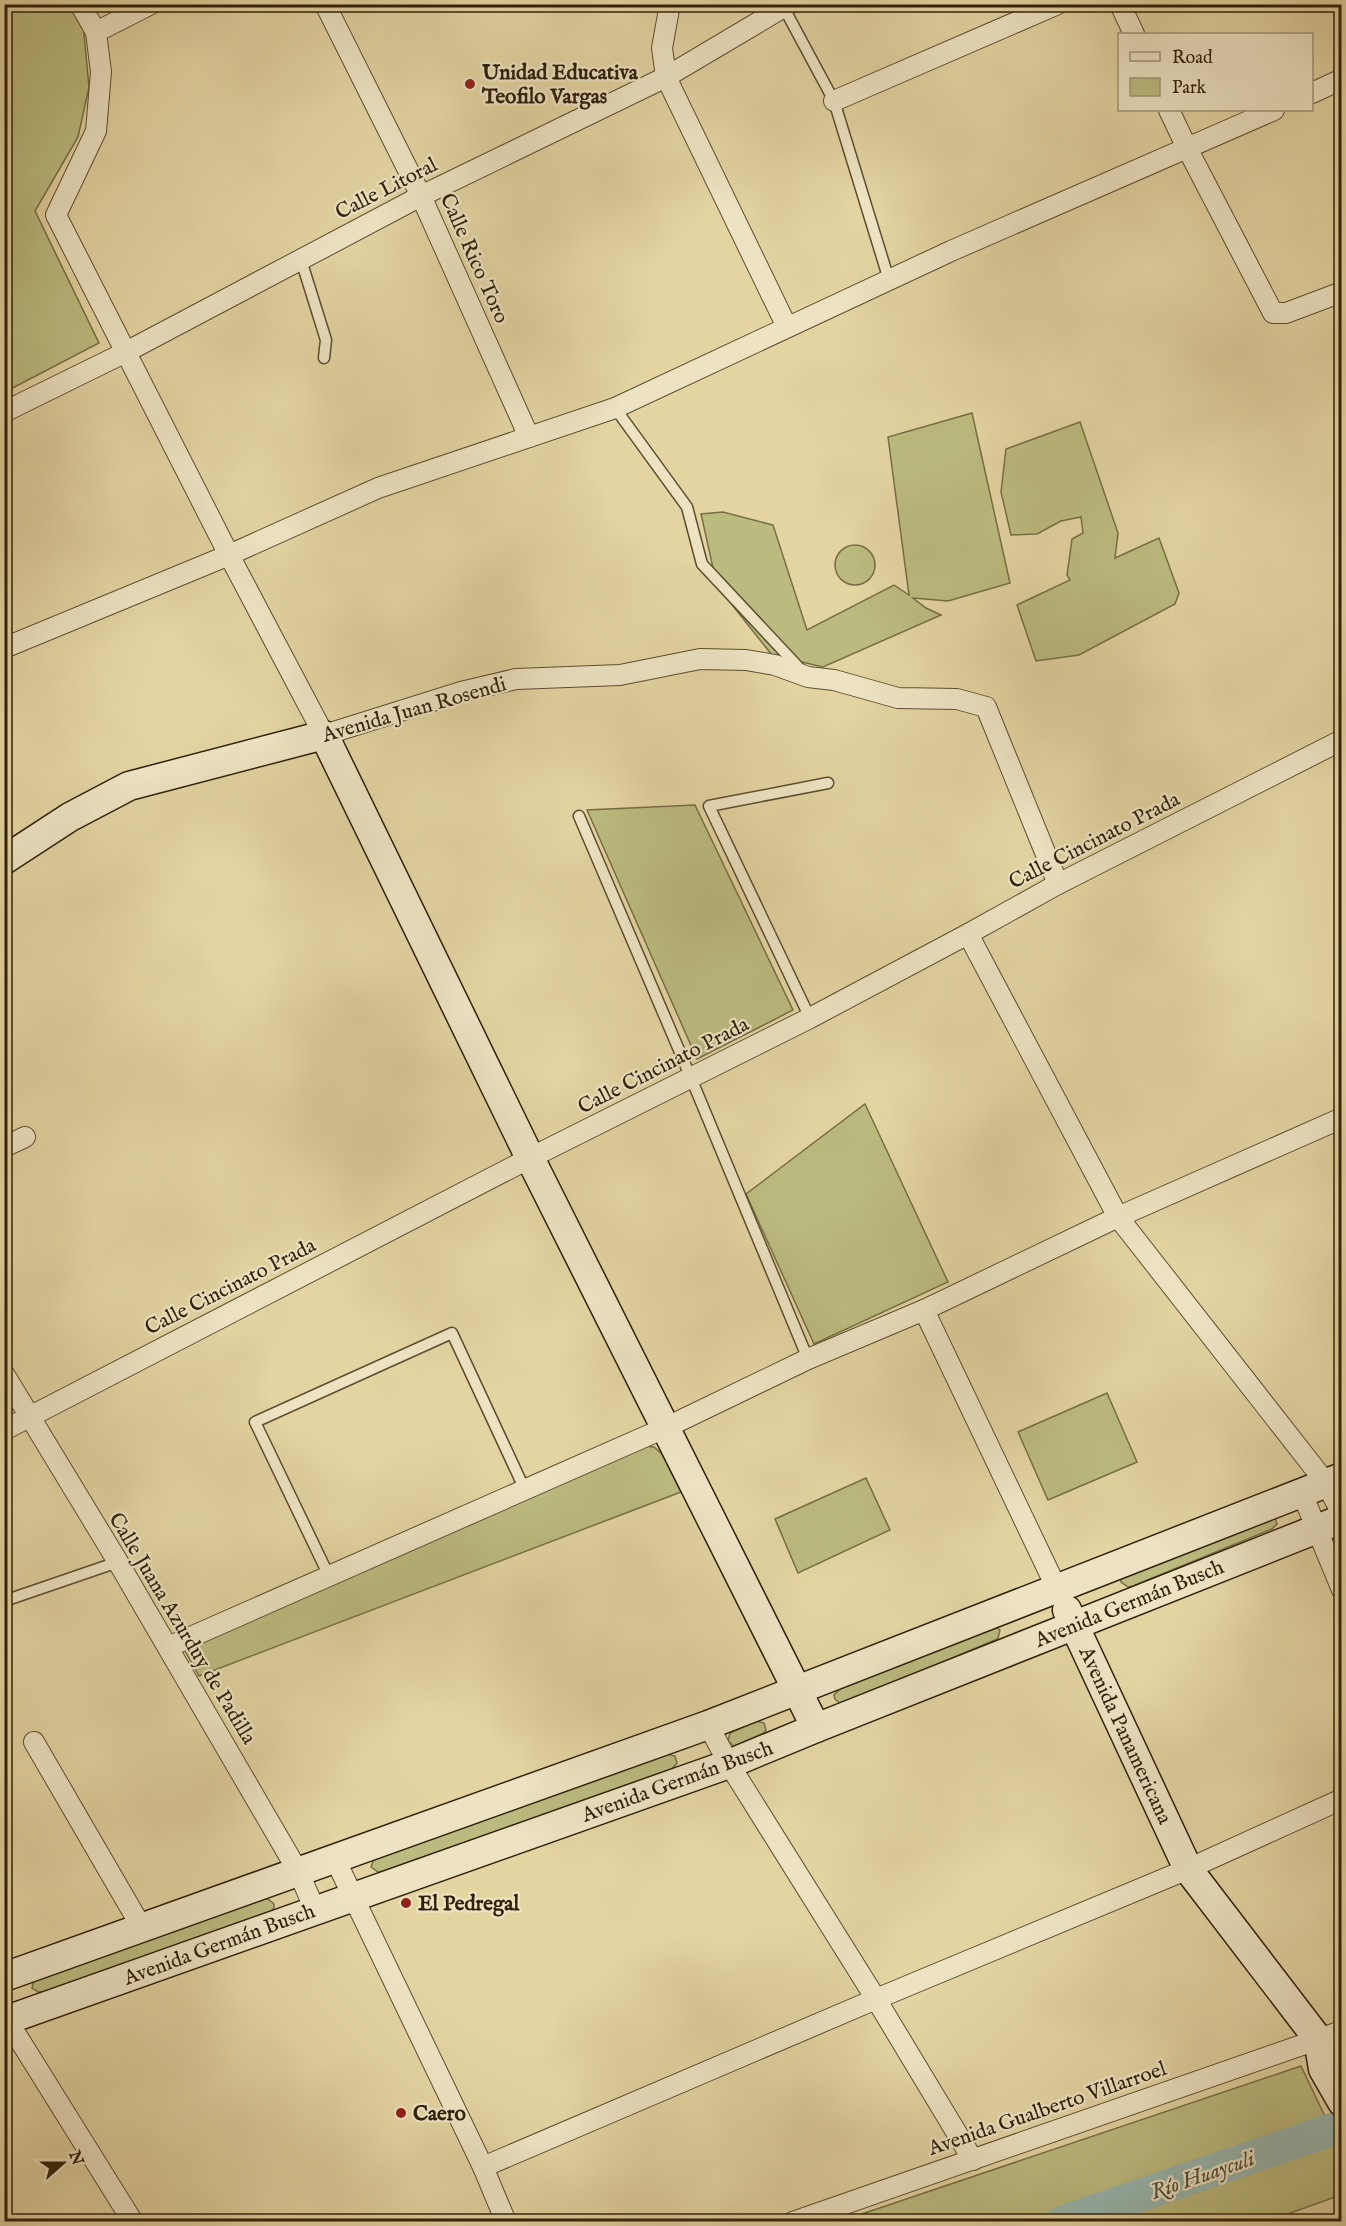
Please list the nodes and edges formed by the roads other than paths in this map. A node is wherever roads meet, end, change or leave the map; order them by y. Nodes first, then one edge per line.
1 (80, 4) edge
2 (151, 4) edge
3 (325, 4) edge
4 (670, 4) edge
5 (1058, 4) edge
6 (1120, 4) edge
7 (787, 6) edge
8 (96, 32) junction
9 (1134, 33) edge
10 (666, 78) junction
11 (1341, 79) edge
12 (1313, 92) edge
13 (834, 101) junction
14 (1169, 111) edge
15 (1272, 111) edge
16 (1187, 148) junction
17 (421, 195) junction
18 (301, 260) junction
19 (889, 280) junction
20 (1341, 292) edge
21 (787, 327) junction
22 (126, 352) junction
23 (324, 358) dead end
24 (615, 408) junction
25 (4, 412) edge
26 (529, 437) junction
27 (229, 555) junction
28 (4, 648) edge
29 (808, 677) junction
30 (324, 735) junction
31 (1341, 740) edge
32 (828, 783) dead end
33 (579, 816) dead end
34 (4, 860) edge
35 (1058, 884) junction
36 (968, 934) junction
37 (810, 1018) junction
38 (691, 1078) junction
39 (1341, 1118) edge
40 (25, 1137) dead end
41 (4, 1147) edge
42 (530, 1158) junction
43 (1118, 1217) junction
44 (924, 1310) junction
45 (808, 1359) junction
46 (4, 1374) edge
47 (29, 1417) junction
48 (667, 1427) junction
49 (4, 1430) edge
50 (1323, 1483) edge
51 (525, 1490) junction
52 (1341, 1514) edge
53 (1329, 1524) edge
54 (117, 1562) junction
55 (329, 1576) junction
56 (1057, 1589) junction
57 (1341, 1590) edge
58 (4, 1601) edge
59 (1075, 1625) junction
60 (168, 1647) junction
61 (798, 1690) junction
62 (708, 1725) junction
63 (816, 1728) junction
64 (34, 1742) dead end
65 (729, 1764) junction
66 (1341, 1799) edge
67 (335, 1859) junction
68 (1188, 1869) junction
69 (299, 1873) junction
70 (354, 1897) junction
71 (315, 1910) junction
72 (142, 1928) junction
73 (4, 1977) edge
74 (876, 1999) junction
75 (5, 2019) edge
76 (1330, 2035) edge
77 (1339, 2086) edge
78 (973, 2160) junction
79 (483, 2167) junction
80 (132, 2222) edge
81 (506, 2222) edge
82 (793, 2222) edge

1 - 8 street
2 - 8 street
3 - 17 street, Calle Rico Toro
4 - 10 street
5 - 13 street
6 - 9 street
7 - 10 street, Calle Litoral
7 - 13 lane
8 - 22 street
10 - 17 street, Calle Litoral
10 - 21 street
11 - 12 street
13 - 19 lane
14 - 16 street
15 - 16 street
16 - 19 street
16 - 20 street
17 - 18 street, Calle Litoral
17 - 26 street, Calle Rico Toro
18 - 22 street, Calle Litoral
18 - 23 lane
19 - 21 street
21 - 24 street
22 - 25 street, Calle Litoral
22 - 27 street
24 - 26 street
24 - 29 lane
26 - 27 street
27 - 28 street
27 - 30 street
29 - 30 street, Avenida Juan Rosendi
29 - 35 street, Avenida Juan Rosendi
30 - 34 main road, Avenida Juan Rosendi
30 - 42 main road
31 - 35 street, Calle Cincinato Prada
32 - 37 lane
33 - 38 lane
35 - 36 street, Calle Cincinato Prada
36 - 37 street, Calle Cincinato Prada
36 - 43 street
37 - 38 street, Calle Cincinato Prada
38 - 42 street, Calle Cincinato Prada
38 - 45 lane
39 - 43 street
40 - 41 street
42 - 47 street, Calle Cincinato Prada
42 - 48 main road
43 - 44 street
43 - 50 street
44 - 45 street
44 - 56 street, Avenida Panamericana
45 - 48 street
46 - 47 street, Calle Juana Azurduy de Padilla
47 - 49 street, Calle Cincinato Prada
47 - 54 street, Calle Juana Azurduy de Padilla
48 - 51 street
48 - 61 main road
50 - 52 street
50 - 53 street
50 - 56 main road, Avenida Germán Busch
51 - 55 street
51 - 55 lane
53 - 57 street
53 - 59 main road, Avenida Germán Busch
54 - 58 lane
54 - 60 street, Calle Juana Azurduy de Padilla
55 - 60 street
56 - 59 main road, Avenida Panamericana
56 - 61 main road, Avenida Germán Busch
59 - 63 main road, Avenida Germán Busch
59 - 68 main road, Avenida Panamericana
60 - 69 street, Calle Juana Azurduy de Padilla
61 - 62 main road, Avenida Germán Busch
61 - 63 main road
62 - 65 street
62 - 67 main road, Avenida Germán Busch
63 - 65 main road, Avenida Germán Busch
64 - 72 street
65 - 70 main road, Avenida Germán Busch
65 - 74 street
66 - 68 street
67 - 69 main road, Avenida Germán Busch
67 - 70 street
68 - 74 street
68 - 76 main road, Avenida Panamericana
69 - 71 street, Calle Juana Azurduy de Padilla
69 - 72 main road, Avenida Germán Busch
70 - 71 main road, Avenida Germán Busch
70 - 79 street
71 - 75 main road, Avenida Germán Busch
72 - 73 main road, Avenida Germán Busch
74 - 78 street
74 - 79 street
75 - 80 street
76 - 77 main road, Avenida Panamericana
76 - 78 street, Avenida Gualberto Villarroel
78 - 82 street, Avenida Gualberto Villarroel
79 - 81 street

